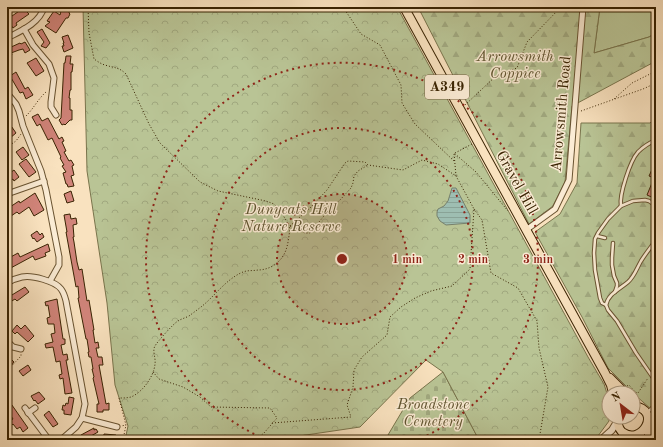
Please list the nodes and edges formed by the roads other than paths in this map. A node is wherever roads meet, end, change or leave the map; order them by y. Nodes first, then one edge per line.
1 (44, 7) edge
2 (404, 7) edge
3 (583, 7) edge
4 (24, 29) junction
5 (7, 38) edge
6 (7, 93) edge
7 (56, 114) dead end
8 (656, 140) edge
9 (44, 181) junction
10 (7, 194) edge
11 (621, 206) junction
12 (656, 206) edge
13 (526, 230) junction
14 (597, 236) junction
15 (605, 238) dead end
16 (656, 240) edge
17 (613, 243) dead end
18 (50, 282) junction
19 (7, 283) edge
20 (615, 292) junction
21 (606, 305) junction
22 (7, 341) edge
23 (21, 349) road end
24 (605, 373) junction
25 (656, 382) edge
26 (611, 385) edge
27 (617, 385) edge
28 (656, 404) edge
29 (35, 408) dead end
30 (641, 408) edge
31 (646, 413) junction
32 (82, 418) junction
33 (649, 423) junction
34 (615, 425) edge
35 (618, 425) edge
36 (117, 427) road end
37 (603, 438) edge
38 (630, 438) edge
39 (49, 440) edge
40 (61, 440) edge
41 (649, 440) edge

1 - 4 street
2 - 13 main road, Gravel Hill / A349
3 - 13 street, Arrowsmith Road
4 - 5 street
4 - 7 street
6 - 9 street
8 - 11 lane
9 - 10 street
9 - 18 street
11 - 12 lane
11 - 14 lane
13 - 24 main road, Gravel Hill / A349
14 - 15 lane
14 - 21 lane
16 - 20 lane
17 - 20 lane
18 - 19 street
18 - 32 street
20 - 21 lane
21 - 25 lane
22 - 23 street
24 - 26 main road, Gravel Hill / A349
24 - 27 main road, Gravel Hill / A349
28 - 31 lane
29 - 39 street
30 - 31 main road
31 - 33 main road
32 - 36 street
32 - 40 street
33 - 38 main road
33 - 41 main road
34 - 37 street
35 - 38 main road
37 - 38 street

